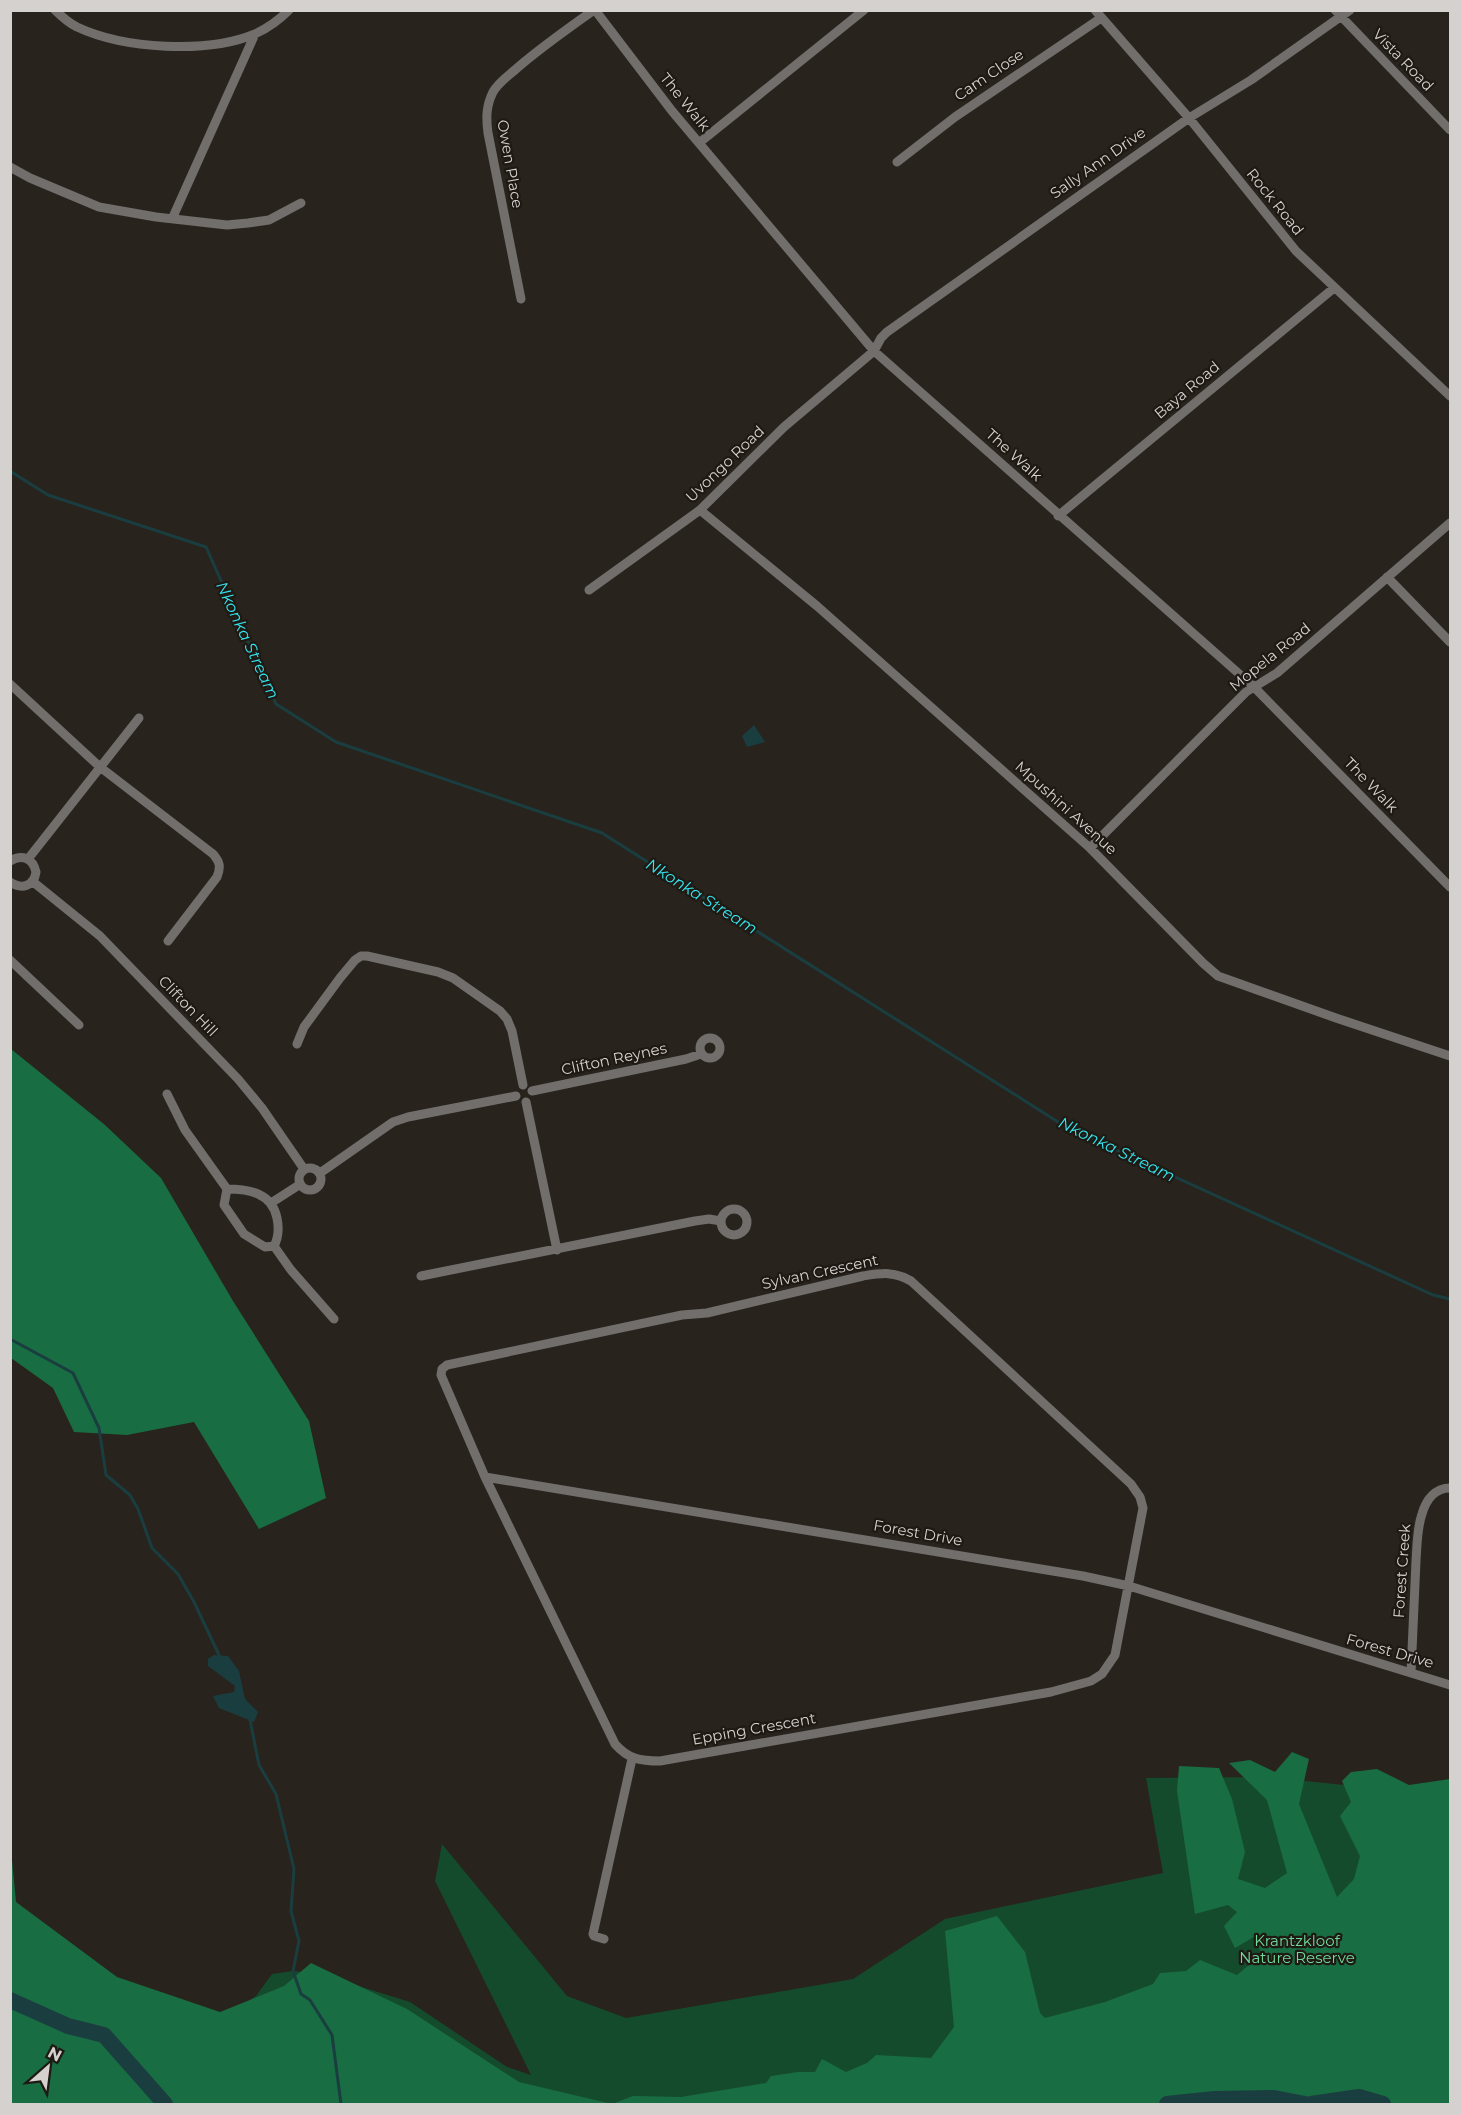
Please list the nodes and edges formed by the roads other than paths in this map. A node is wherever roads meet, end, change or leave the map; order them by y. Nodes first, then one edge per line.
1 (55, 10) edge
2 (289, 10) edge
3 (594, 10) edge
4 (864, 10) edge
5 (1350, 10) edge
6 (1098, 14) edge
7 (1338, 14) edge
8 (255, 34) junction
9 (1189, 118) junction
10 (1450, 130) edge
11 (699, 143) junction
12 (897, 162) dead end
13 (10, 167) edge
14 (301, 203) dead end
15 (172, 219) junction
16 (1334, 288) junction
17 (521, 299) dead end
18 (874, 351) junction
19 (1450, 396) edge
20 (699, 510) junction
21 (1058, 516) junction
22 (1450, 523) edge
23 (1387, 577) junction
24 (589, 590) dead end
25 (1450, 642) edge
26 (10, 684) edge
27 (1254, 687) junction
28 (139, 718) dead end
29 (100, 767) junction
30 (1090, 848) junction
31 (28, 859) junction
32 (10, 861) edge
33 (32, 881) junction
34 (11, 883) edge
35 (1450, 887) edge
36 (168, 941) dead end
37 (10, 960) edge
38 (79, 1025) dead end
39 (297, 1044) dead end
40 (701, 1054) dead end
41 (1450, 1056) edge
42 (523, 1085) junction
43 (532, 1091) junction
44 (167, 1094) dead end
45 (516, 1096) junction
46 (526, 1102) junction
47 (304, 1169) junction
48 (320, 1173) junction
49 (299, 1185) junction
50 (227, 1189) junction
51 (271, 1203) junction
52 (721, 1221) dead end
53 (274, 1246) junction
54 (557, 1250) junction
55 (421, 1276) dead end
56 (334, 1320) dead end
57 (485, 1477) junction
58 (1450, 1488) edge
59 (1129, 1586) junction
60 (1411, 1673) junction
61 (1450, 1685) edge
62 (632, 1759) junction
63 (604, 1939) dead end

1 - 8 street
2 - 8 street
3 - 11 street, The Walk
3 - 17 street, Owen Place
4 - 11 street
5 - 7 street, Sally Ann Drive
6 - 9 street, Rock Road
6 - 12 street, Cam Close
7 - 9 street, Sally Ann Drive
7 - 10 street, Vista Road
8 - 15 street
9 - 16 street, Rock Road
9 - 18 street, Sally Ann Drive
11 - 18 street, The Walk
13 - 15 street
14 - 15 street
16 - 19 street, Rock Road
16 - 21 street, Baya Road
18 - 20 street, Uvongo Road
18 - 21 street, The Walk
20 - 24 street, Uvongo Road
20 - 30 street, Mpushini Avenue
21 - 27 street, The Walk
22 - 23 street, Mopela Road
23 - 25 street
23 - 27 street, Mopela Road
26 - 29 street
27 - 30 street, Mopela Road
27 - 35 street, The Walk
28 - 29 street
29 - 31 street
29 - 36 street
30 - 41 street, Mpushini Avenue
31 - 32 street
31 - 33 street
33 - 34 street
33 - 47 street, Clifton Hill
37 - 38 street
39 - 42 street
40 - 43 street, Clifton Reynes
42 - 43 street
42 - 45 street
43 - 46 street
44 - 50 street
45 - 46 street
45 - 48 street
46 - 54 street
47 - 48 street
47 - 49 street
48 - 49 street
49 - 51 street
50 - 51 street
50 - 53 street
51 - 53 street
52 - 54 street
53 - 56 street
54 - 55 street
57 - 59 street, Forest Drive
57 - 59 street, Sylvan Crescent
57 - 62 street
58 - 60 street, Forest Creek
59 - 60 street, Forest Drive
59 - 62 street, Epping Crescent
60 - 61 street, Forest Drive
62 - 63 street

